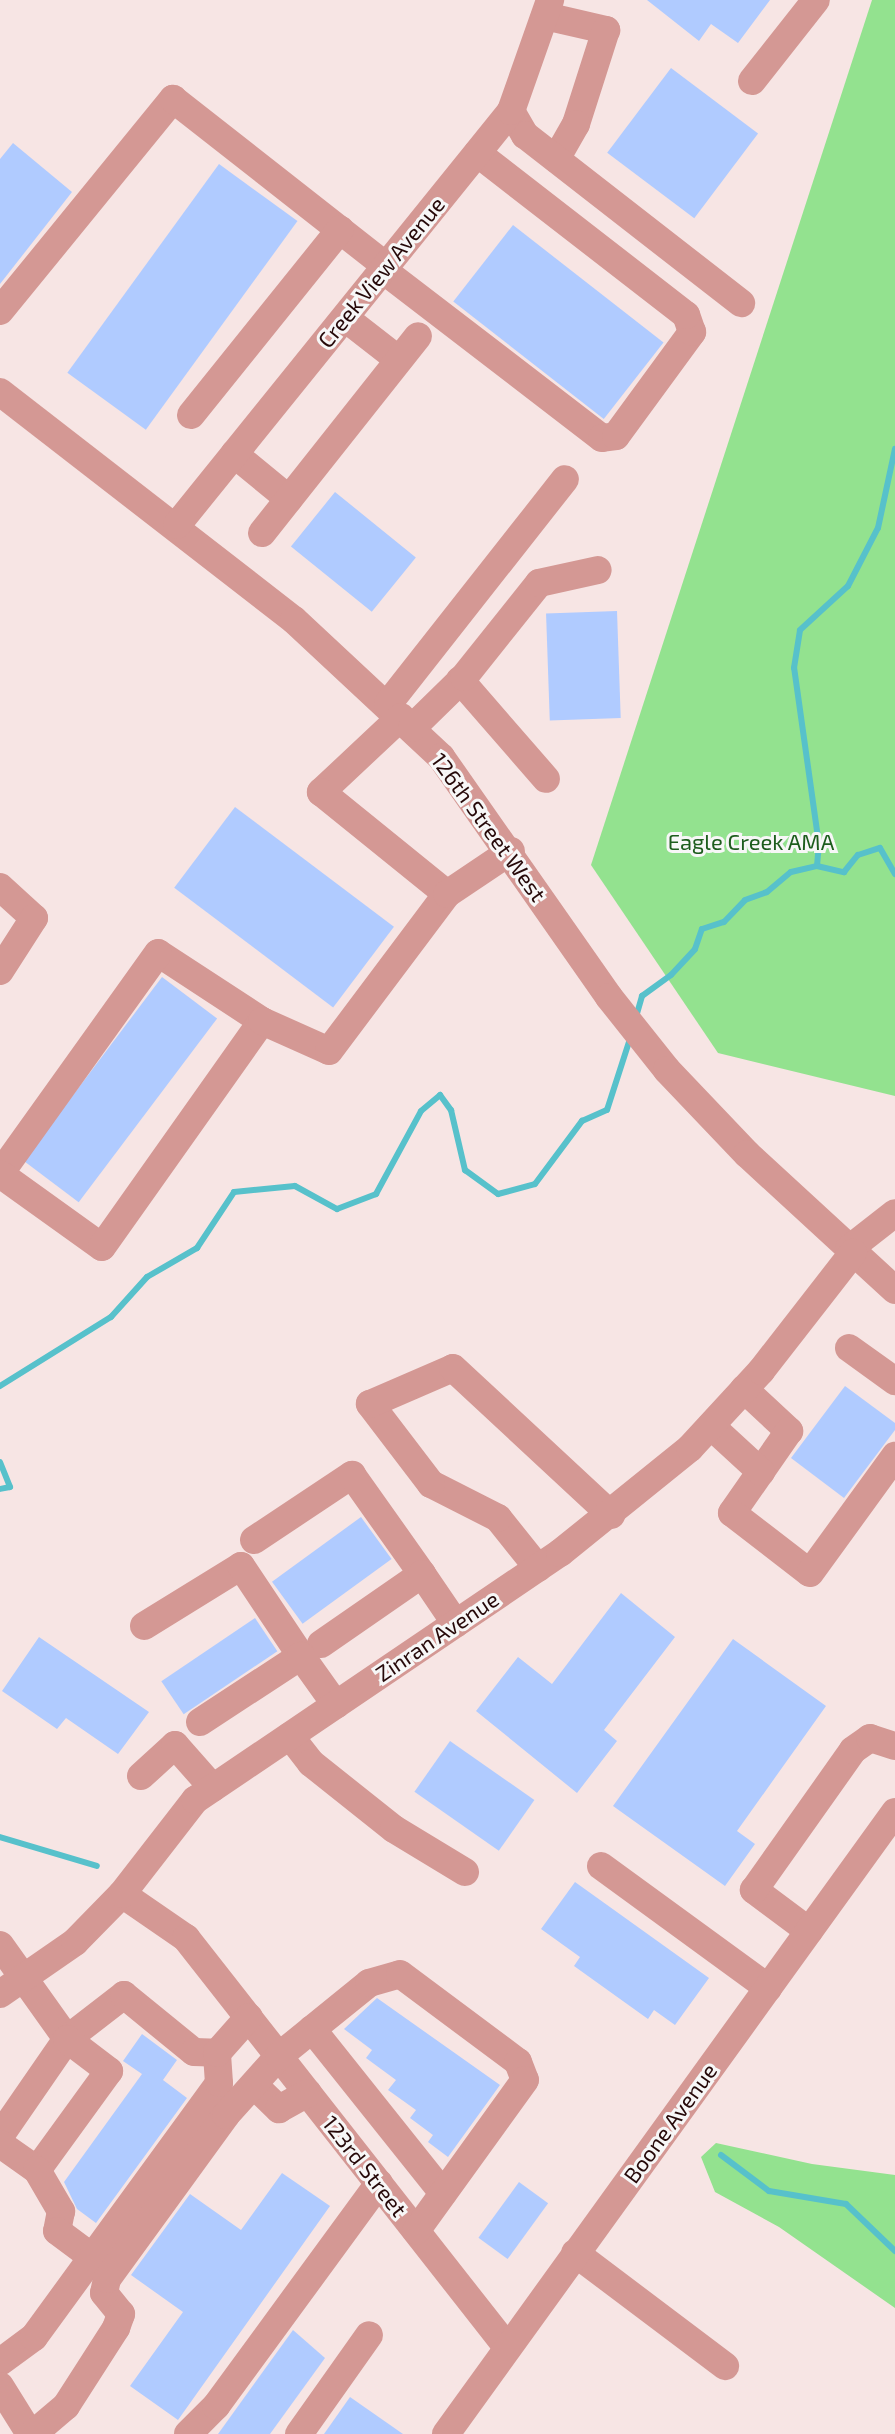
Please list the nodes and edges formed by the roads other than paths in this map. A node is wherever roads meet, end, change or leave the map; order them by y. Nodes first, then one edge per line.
1 (816, 0) edge
2 (547, 8) edge
3 (752, 81) dead end
4 (511, 111) junction
5 (477, 153) junction
6 (556, 159) junction
7 (340, 230) junction
8 (384, 268) junction
9 (741, 303) dead end
10 (0, 311) edge
11 (345, 318) junction
12 (418, 336) dead end
13 (399, 360) junction
14 (0, 392) edge
15 (191, 415) dead end
16 (234, 454) junction
17 (565, 479) dead end
18 (289, 499) junction
19 (177, 525) junction
20 (262, 533) dead end
21 (598, 570) dead end
22 (460, 680) junction
23 (401, 717) junction
24 (546, 779) dead end
25 (511, 851) junction
26 (0, 887) edge
27 (447, 894) junction
28 (0, 971) edge
29 (262, 1021) junction
30 (895, 1213) edge
31 (851, 1251) junction
32 (895, 1290) edge
33 (849, 1348) dead end
34 (895, 1381) edge
35 (744, 1389) junction
36 (711, 1426) junction
37 (895, 1456) edge
38 (761, 1472) junction
39 (611, 1515) junction
40 (254, 1540) dead end
41 (538, 1568) junction
42 (422, 1574) junction
43 (456, 1624) junction
44 (144, 1626) dead end
45 (311, 1650) junction
46 (336, 1705) junction
47 (200, 1722) dead end
48 (290, 1736) junction
49 (895, 1746) edge
50 (141, 1776) dead end
51 (213, 1788) junction
52 (895, 1812) edge
53 (601, 1866) dead end
54 (465, 1872) dead end
55 (122, 1894) junction
56 (809, 1931) junction
57 (0, 1945) edge
58 (26, 1979) junction
59 (768, 1988) junction
60 (0, 1994) edge
61 (249, 2017) junction
62 (312, 2029) junction
63 (67, 2039) junction
64 (217, 2053) junction
65 (279, 2056) junction
66 (254, 2085) junction
67 (308, 2093) junction
68 (0, 2136) edge
69 (0, 2144) edge
70 (37, 2170) junction
71 (379, 2183) junction
72 (443, 2193) junction
73 (416, 2231) junction
74 (575, 2253) junction
75 (92, 2257) junction
76 (369, 2335) dead end
77 (507, 2347) junction
78 (0, 2362) edge
79 (725, 2366) dead end
80 (0, 2386) edge
81 (32, 2434) edge
82 (188, 2434) edge
83 (299, 2434) edge
84 (446, 2434) edge

1 - 3 street
2 - 4 street, Creek View Avenue
2 - 6 street
4 - 5 street, Creek View Avenue
4 - 6 street
5 - 8 street, Creek View Avenue
5 - 8 street
6 - 9 street
7 - 8 street
7 - 10 street
7 - 15 street
8 - 11 street, Creek View Avenue
11 - 13 street
11 - 16 street, Creek View Avenue
12 - 13 street
13 - 18 street
14 - 19 street, 126th Street West
16 - 18 street
16 - 19 street, Creek View Avenue
17 - 23 street
18 - 20 street
19 - 23 street, 126th Street West
21 - 22 street
22 - 23 street
22 - 24 street
23 - 25 street, 126th Street West
23 - 27 street
25 - 27 street
25 - 31 street, 126th Street West
26 - 28 street
27 - 29 street
29 - 29 street
30 - 31 street, Zinran Avenue
31 - 32 street, 126th Street West
31 - 35 street, Zinran Avenue
33 - 34 street
35 - 36 street, Zinran Avenue
35 - 38 street
36 - 38 street
36 - 39 street, Zinran Avenue
37 - 38 street
39 - 41 street, Zinran Avenue
39 - 41 street
40 - 42 street
41 - 43 street, Zinran Avenue
42 - 43 street
42 - 45 street
43 - 46 street, Zinran Avenue
44 - 45 street
45 - 46 street
45 - 47 street
46 - 48 street, Zinran Avenue
48 - 51 street, Zinran Avenue
48 - 54 street
49 - 56 street
50 - 51 street
51 - 55 street, Zinran Avenue
52 - 56 street, Boone Avenue
53 - 59 street
55 - 58 street, Zinran Avenue
55 - 61 street, 123rd Street
56 - 59 street, Boone Avenue
57 - 58 street
58 - 60 street, Zinran Avenue
58 - 63 street
59 - 74 street, Boone Avenue
61 - 64 street
61 - 65 street, 123rd Street
62 - 65 street
62 - 72 street
62 - 72 street
63 - 64 street
63 - 68 street
63 - 70 street
64 - 75 street
65 - 66 street
65 - 67 street, 123rd Street
66 - 67 street
66 - 81 street
67 - 71 street, 123rd Street
69 - 70 street
70 - 75 street
71 - 73 street, 123rd Street
71 - 82 street
72 - 73 street
73 - 77 street, 123rd Street
74 - 77 street, Boone Avenue
74 - 79 street
75 - 78 street
76 - 83 street
77 - 84 street, Boone Avenue
80 - 81 street

